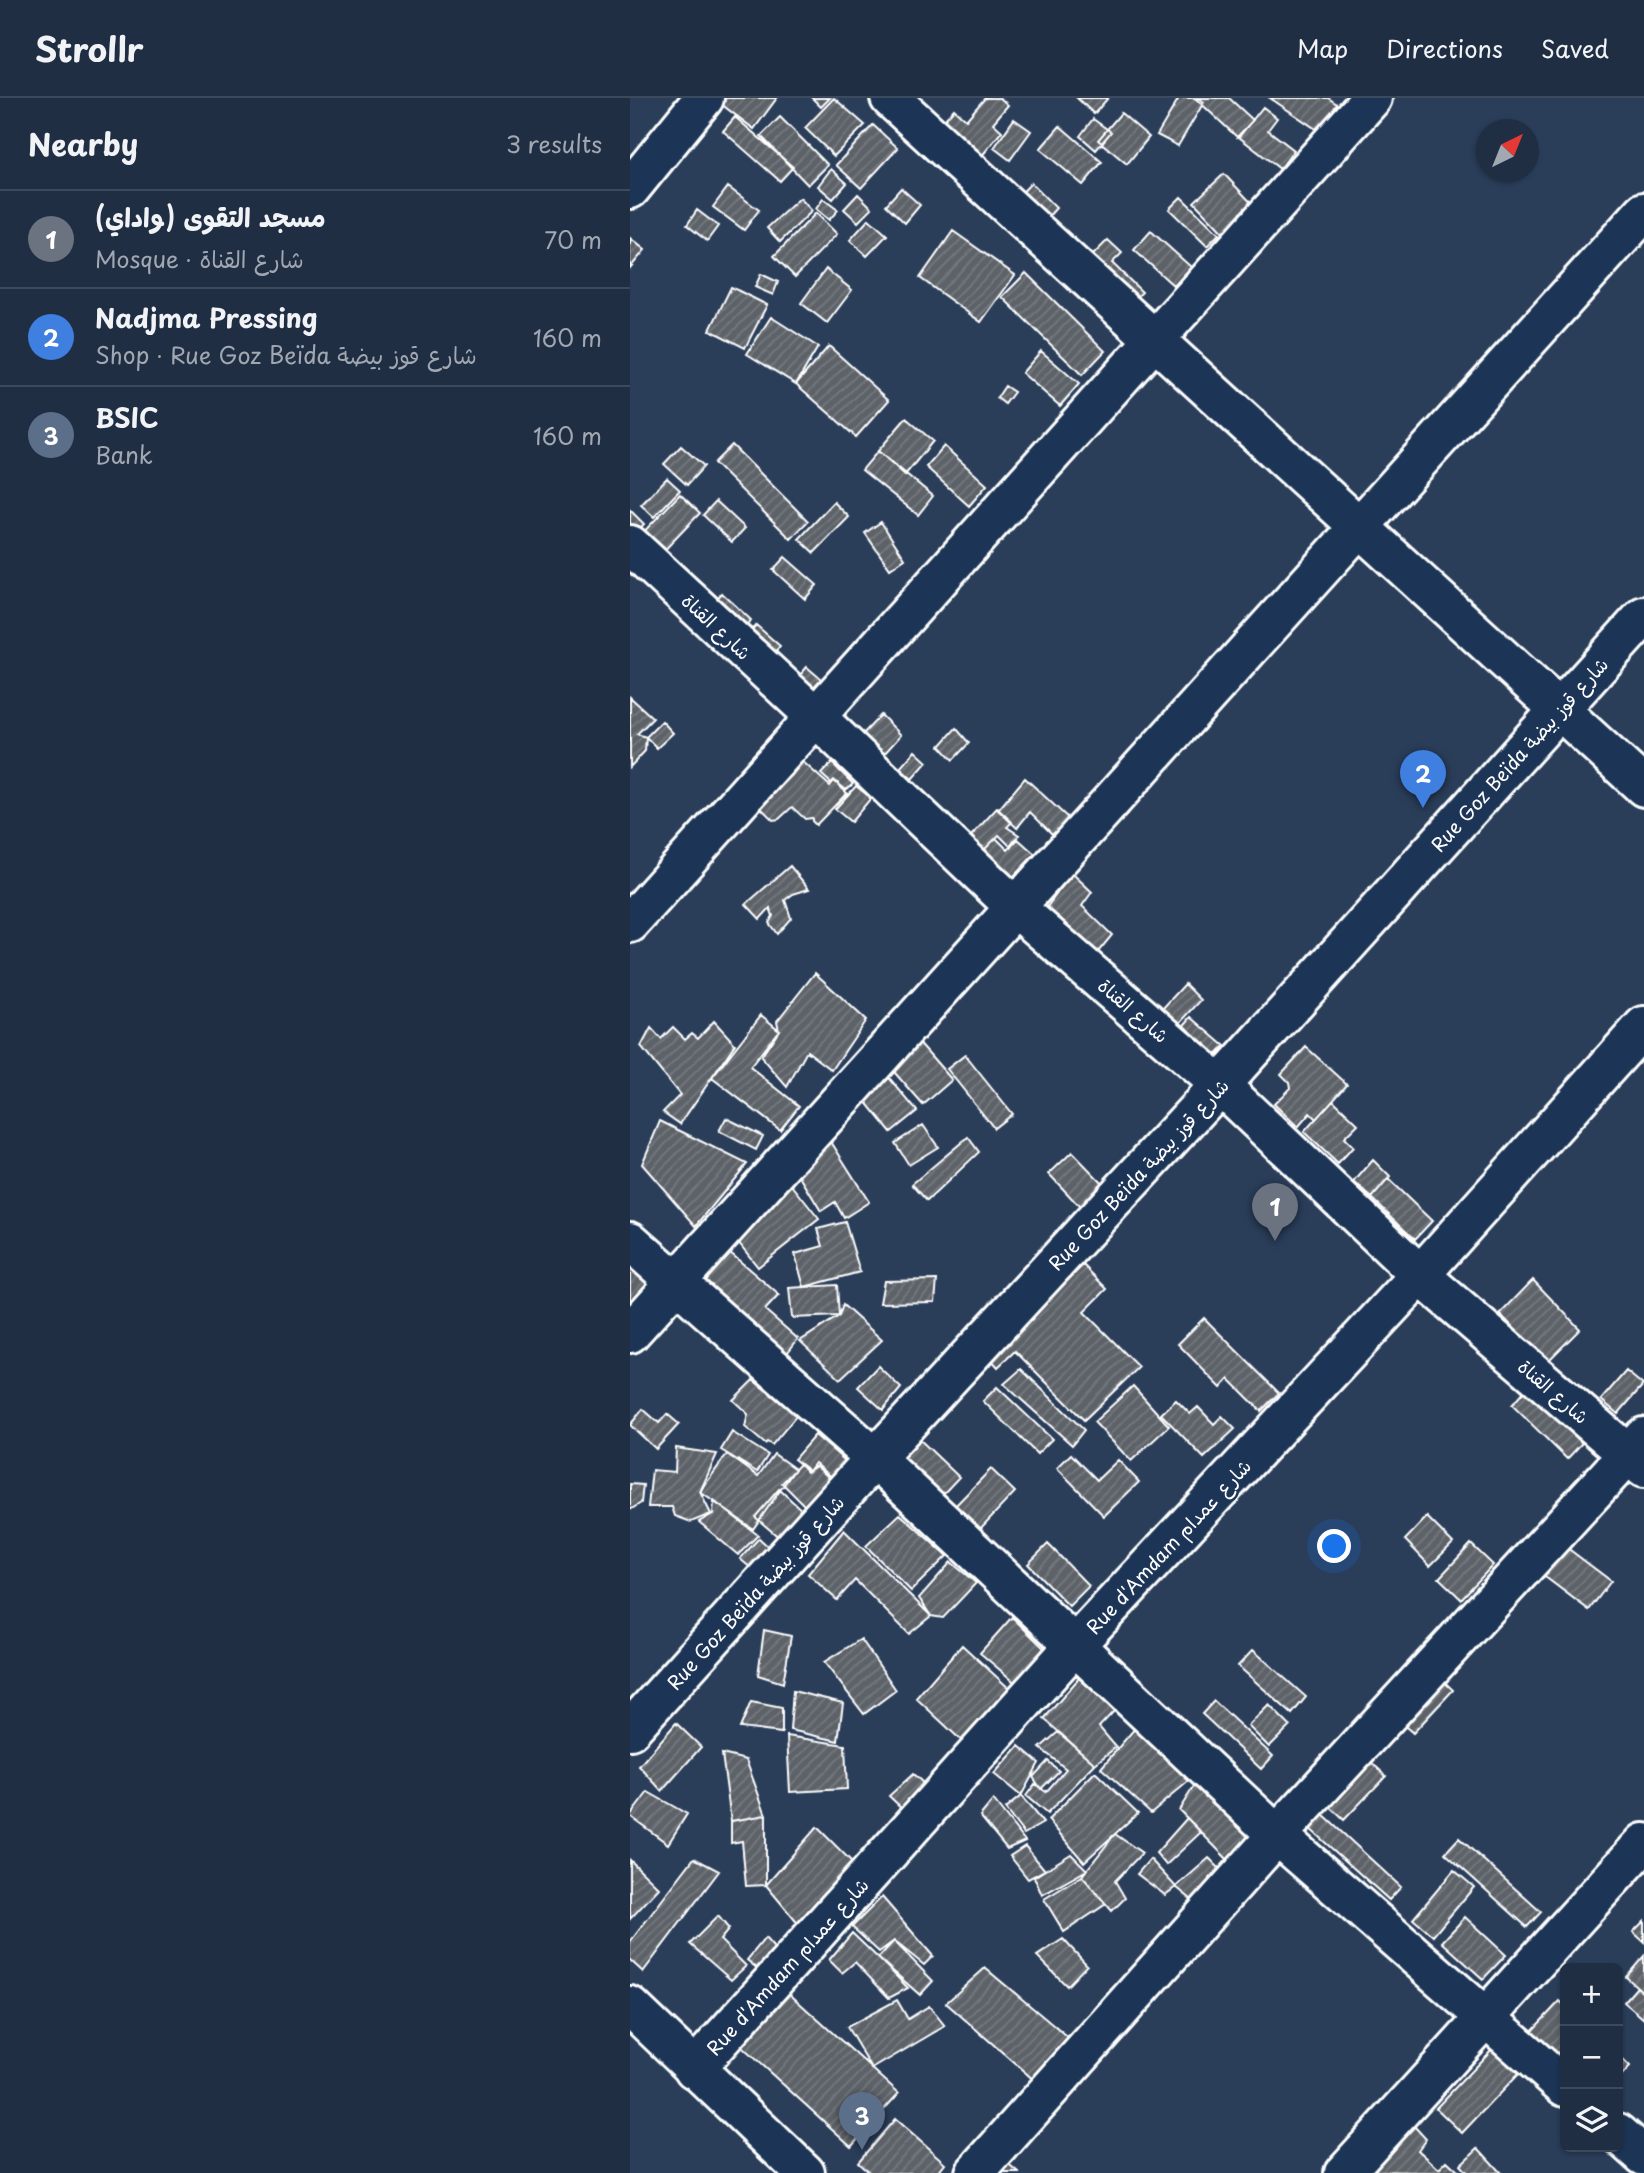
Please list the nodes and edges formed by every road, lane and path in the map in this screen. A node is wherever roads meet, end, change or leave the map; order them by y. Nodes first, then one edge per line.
1 (704, 98) edge
2 (890, 98) edge
3 (1372, 98) edge
4 (630, 189) edge
5 (1644, 212) edge
6 (1154, 338) junction
7 (1358, 526) junction
8 (630, 545) edge
9 (1644, 616) edge
10 (1558, 711) junction
11 (815, 716) junction
12 (1644, 787) edge
13 (1014, 906) junction
14 (630, 923) edge
15 (1644, 1026) edge
16 (1220, 1085) junction
17 (630, 1241) edge
18 (1420, 1275) junction
19 (677, 1281) junction
20 (630, 1334) edge
21 (1639, 1453) edge
22 (875, 1458) junction
23 (1076, 1644) junction
24 (630, 1730) edge
25 (1277, 1835) junction
26 (1644, 1843) edge
27 (630, 2006) edge
28 (1485, 2016) junction
29 (694, 2069) junction
30 (1560, 2083) edge
31 (1623, 2137) edge
32 (1644, 2156) edge
33 (805, 2173) edge
34 (975, 2173) edge
35 (1344, 2173) edge

1 - 4 street
2 - 6 street
3 - 6 street
5 - 7 street
6 - 7 street
6 - 11 street
7 - 10 street
7 - 13 street
8 - 11 street, شارع القناة
9 - 10 street, Rue Goz Beïda شارع قوز بيضة
10 - 12 street
10 - 16 street, Rue Goz Beïda شارع قوز بيضة
11 - 13 street, شارع القناة
11 - 14 street
13 - 16 street, شارع القناة
13 - 19 street
15 - 18 street, Rue d'Amdam شارع عمدام
16 - 18 street, شارع القناة
16 - 22 street, Rue Goz Beïda شارع قوز بيضة
17 - 19 street
18 - 21 street, شارع القناة
18 - 23 street, Rue d'Amdam شارع عمدام
19 - 20 street
19 - 22 street
21 - 25 street
22 - 23 street
22 - 24 street, Rue Goz Beïda شارع قوز بيضة
23 - 25 street
23 - 29 street, Rue d'Amdam شارع عمدام
25 - 28 street
25 - 34 street
26 - 28 street
27 - 29 street
28 - 30 street
28 - 35 street
29 - 33 street
31 - 32 street

